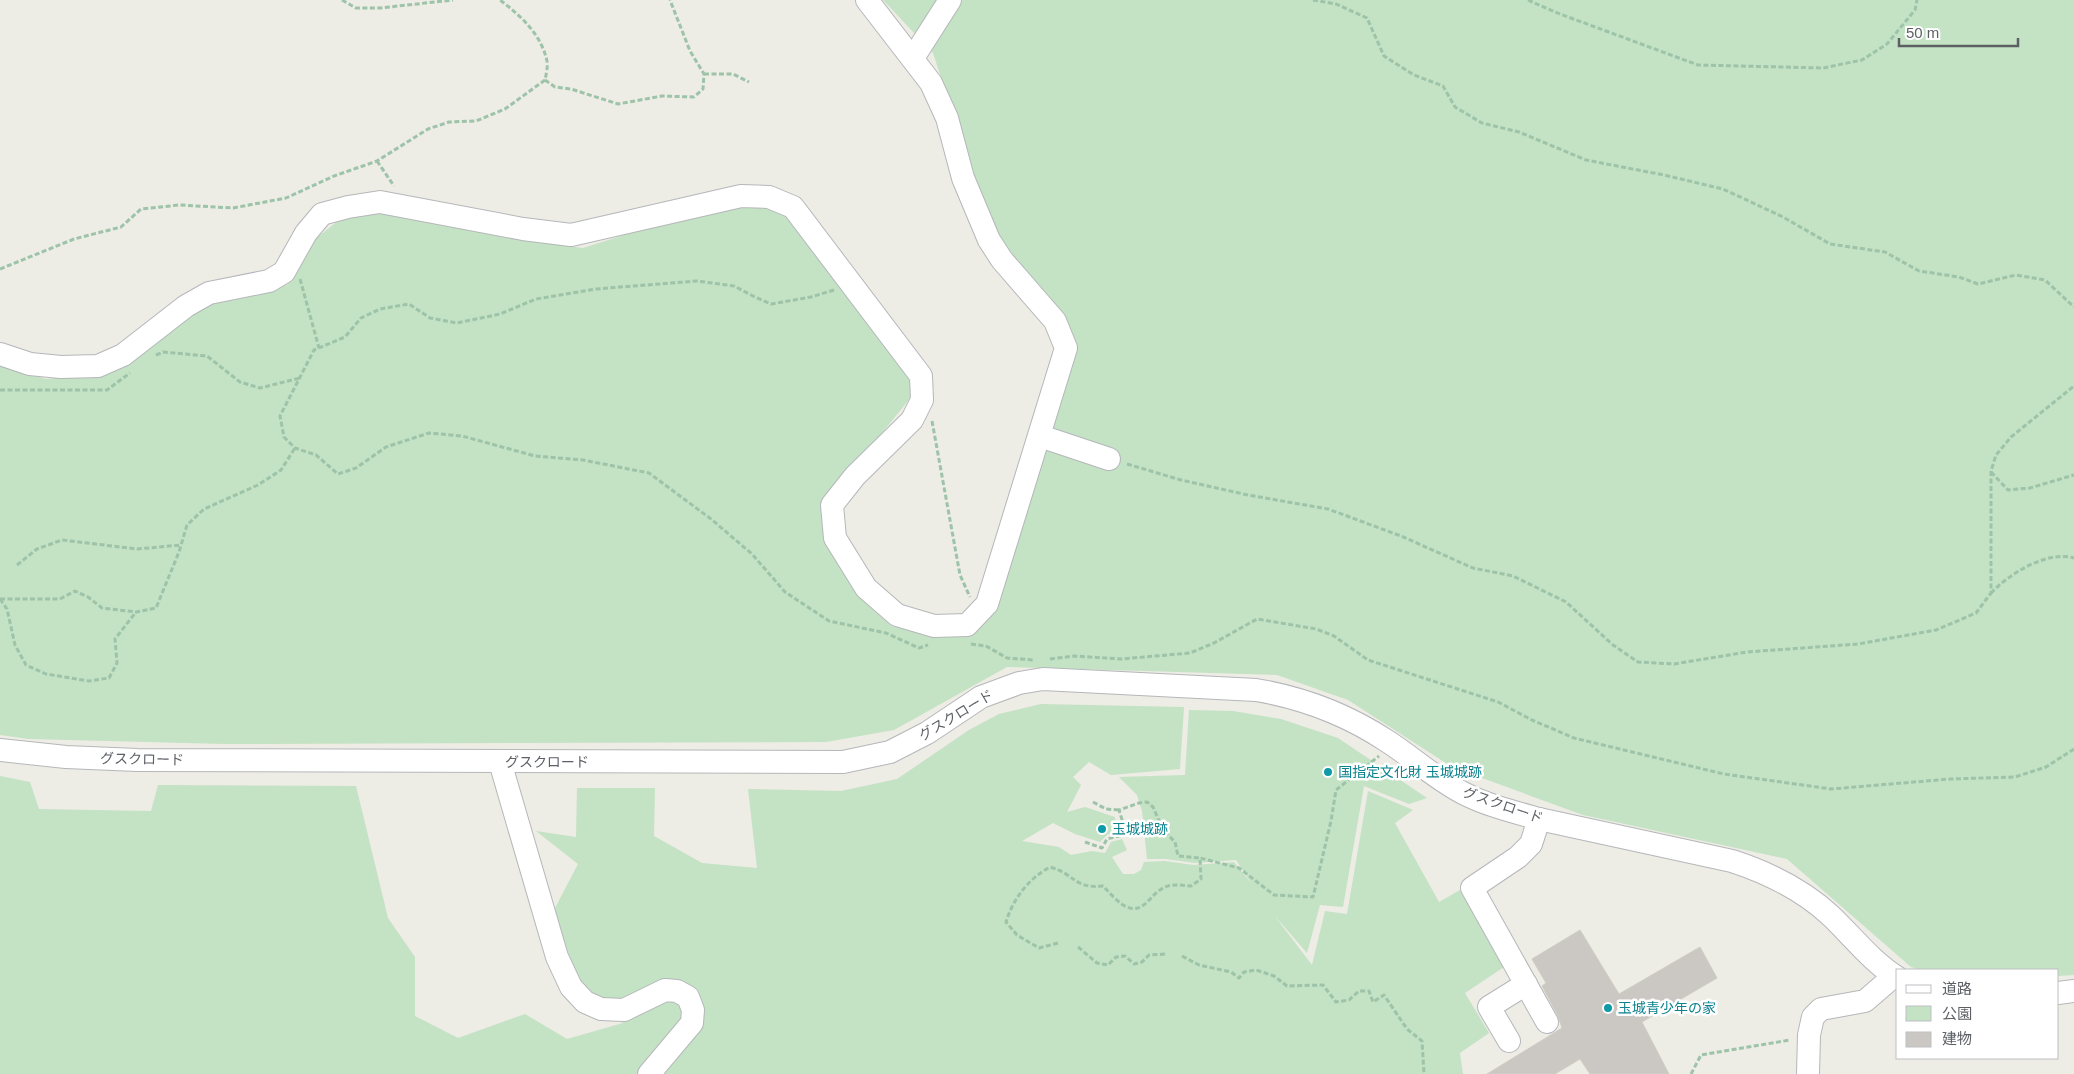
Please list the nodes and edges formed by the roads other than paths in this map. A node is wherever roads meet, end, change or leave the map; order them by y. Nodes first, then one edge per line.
1 (867, 0) edge
2 (950, 0) edge
3 (913, 58) junction
4 (0, 354) edge
5 (1040, 436) junction
6 (1109, 459) road end
7 (0, 750) edge
8 (500, 762) junction
9 (1539, 819) junction
10 (1896, 977) edge
11 (1526, 984) junction
12 (2074, 992) edge
13 (2059, 993) edge
14 (1547, 1022) dead end
15 (1510, 1041) dead end
16 (649, 1074) edge
17 (1808, 1074) edge

1 - 3 street
2 - 3 street
3 - 5 street
4 - 5 street
5 - 6 street
7 - 8 street, グスクロード
8 - 9 street, グスクロード
8 - 16 street
9 - 10 street, グスクロード
9 - 11 street
10 - 17 street
11 - 14 street
11 - 15 street
12 - 13 street

